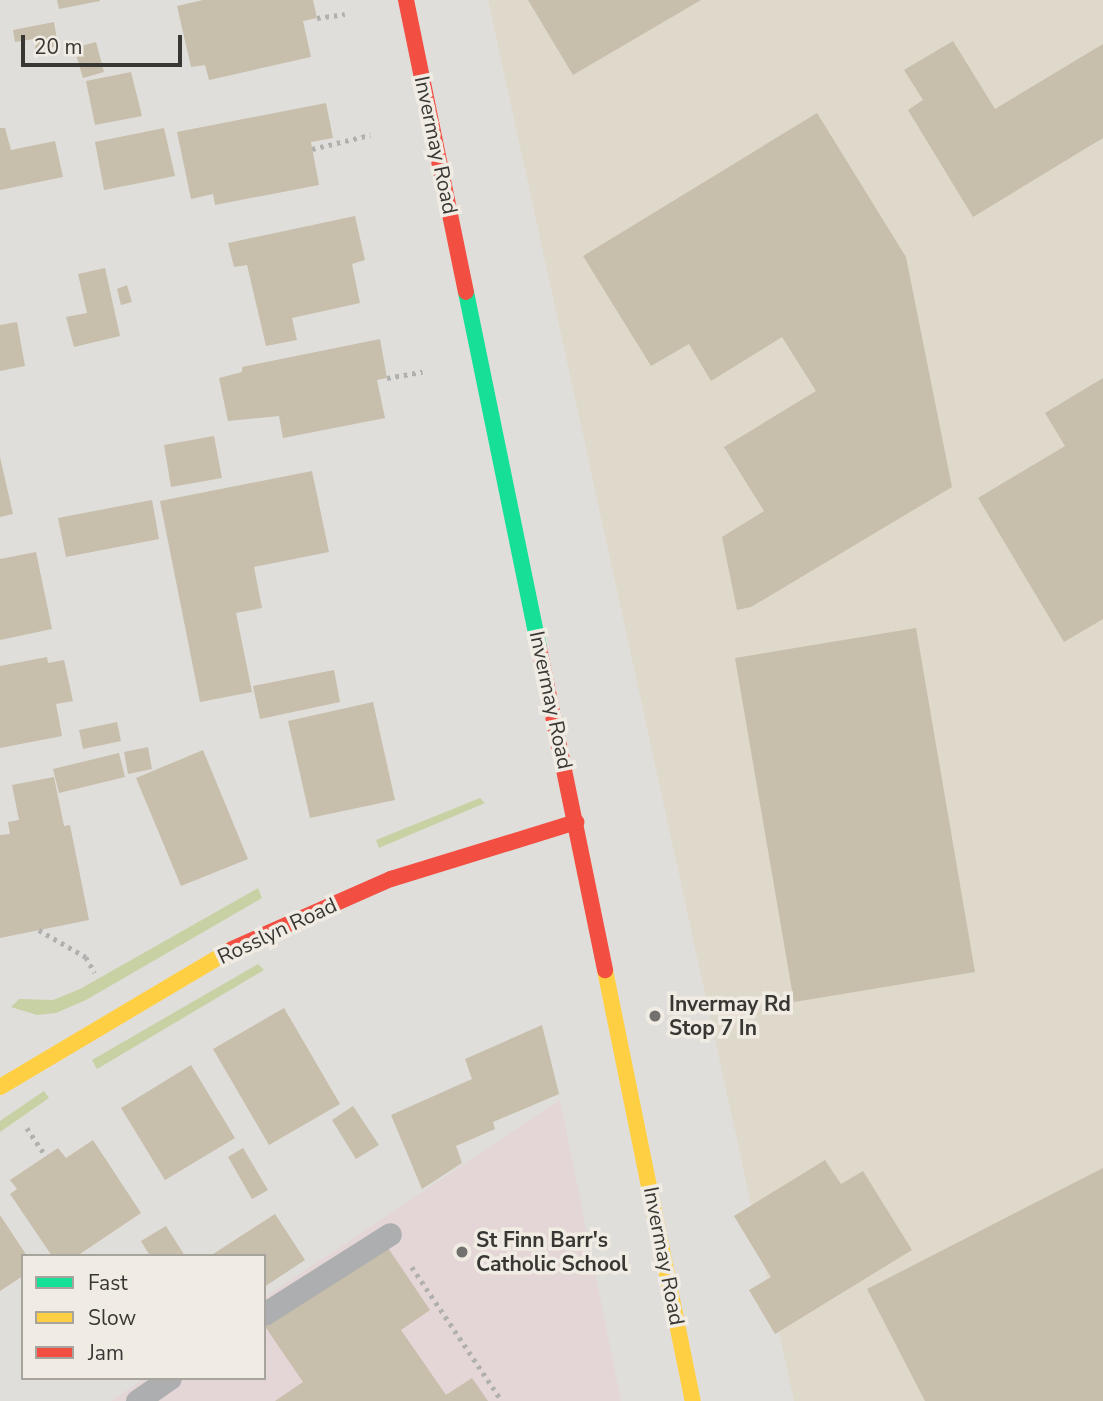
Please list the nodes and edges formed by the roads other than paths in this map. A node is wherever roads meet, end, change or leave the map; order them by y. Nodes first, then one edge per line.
1 (406, 0) edge
2 (576, 822) junction
3 (0, 1087) edge
4 (390, 1234) road end
5 (266, 1313) edge
6 (167, 1380) edge
7 (137, 1401) edge
8 (693, 1401) edge

1 - 2 main road, Invermay Road
2 - 3 main road, Rosslyn Road
2 - 8 main road, Invermay Road
4 - 5 lane
6 - 7 lane

